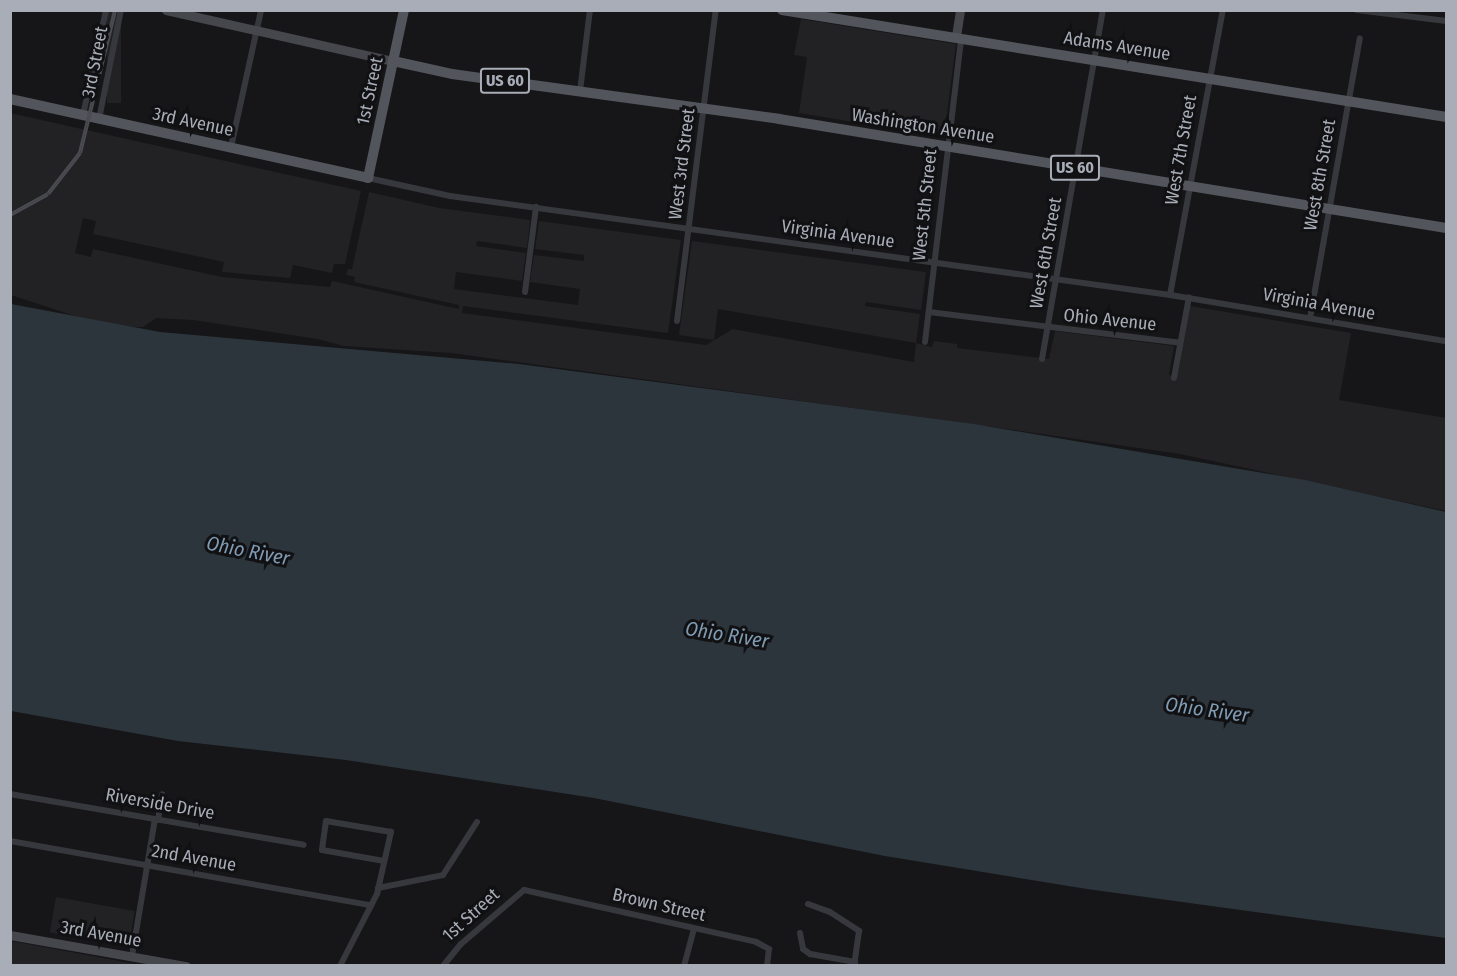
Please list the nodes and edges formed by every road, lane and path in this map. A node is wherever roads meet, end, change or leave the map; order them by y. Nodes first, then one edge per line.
1 (106, 10) edge
2 (121, 10) edge
3 (166, 10) edge
4 (261, 10) edge
5 (404, 10) edge
6 (590, 10) edge
7 (716, 10) edge
8 (782, 10) edge
9 (960, 10) edge
10 (1103, 10) edge
11 (1223, 10) edge
12 (1358, 10) edge
13 (1446, 21) edge
14 (256, 31) junction
15 (959, 37) junction
16 (1360, 38) dead end
17 (1095, 59) junction
18 (393, 61) junction
19 (1209, 78) junction
20 (580, 92) junction
21 (10, 99) edge
22 (1349, 101) junction
23 (704, 108) junction
24 (83, 115) junction
25 (1446, 117) edge
26 (99, 119) junction
27 (231, 147) junction
28 (949, 147) junction
29 (1076, 168) junction
30 (368, 178) junction
31 (1190, 186) junction
32 (536, 207) junction
33 (1329, 209) junction
34 (689, 228) junction
35 (1446, 228) edge
36 (936, 262) junction
37 (1056, 279) junction
38 (525, 292) dead end
39 (1170, 294) junction
40 (1189, 297) junction
41 (929, 312) junction
42 (1310, 318) junction
43 (677, 321) dead end
44 (1047, 328) junction
45 (1446, 341) edge
46 (925, 342) dead end
47 (1180, 343) junction
48 (1042, 359) dead end
49 (1174, 378) dead end
50 (10, 794) edge
51 (162, 794) dead end
52 (157, 819) junction
53 (477, 822) dead end
54 (10, 841) edge
55 (304, 845) dead end
56 (384, 861) junction
57 (148, 865) junction
58 (378, 888) junction
59 (524, 890) joint
60 (808, 904) dead end
61 (371, 905) junction
62 (694, 929) junction
63 (800, 933) dead end
64 (10, 935) edge
65 (132, 956) junction
66 (854, 964) edge
67 (186, 966) edge
68 (340, 966) edge
69 (443, 966) edge
70 (684, 966) edge
71 (767, 966) edge

1 - 24 street, 3rd Street
2 - 26 street, 3rd Street
3 - 14 main road
4 - 14 street
5 - 18 main road, 1st Street
6 - 20 street
7 - 23 street, West 3rd Street
8 - 15 main road, Adams Avenue
9 - 15 main road, West 5th Street
10 - 17 street, West 6th Street
11 - 19 street, West 7th Street
12 - 13 street
14 - 18 main road
14 - 27 street
15 - 17 main road, Adams Avenue
15 - 28 street, West 5th Street
16 - 22 street, West 8th Street
17 - 19 main road, Adams Avenue
17 - 29 street, West 6th Street
18 - 20 main road, Washington Avenue / US 60
18 - 30 main road, 1st Street
19 - 22 main road, Adams Avenue
19 - 31 street, West 7th Street
20 - 23 main road, Washington Avenue / US 60
21 - 24 main road, 3rd Avenue
22 - 25 main road, Adams Avenue
22 - 33 street, West 8th Street
23 - 28 main road, Washington Avenue / US 60
23 - 34 street, West 3rd Street
24 - 26 main road, 3rd Avenue
26 - 27 main road, 3rd Avenue
27 - 30 main road, 3rd Avenue
28 - 29 main road, Washington Avenue / US 60
28 - 36 street, West 5th Street
29 - 31 main road, Washington Avenue / US 60
29 - 37 street, West 6th Street
30 - 32 street, Virginia Avenue
31 - 33 main road, Washington Avenue / US 60
31 - 39 street, West 7th Street
32 - 34 street, Virginia Avenue
32 - 38 street
33 - 35 main road, Washington Avenue / US 60
33 - 42 street, West 8th Street
34 - 36 street, Virginia Avenue
34 - 43 street, West 3rd Street
36 - 37 street, Virginia Avenue
36 - 41 street, West 5th Street
37 - 39 street, Virginia Avenue
37 - 44 street, West 6th Street
39 - 40 street, Virginia Avenue
40 - 42 street, Virginia Avenue
40 - 47 street
41 - 44 street, Ohio Avenue
41 - 46 street, West 5th Street
42 - 45 street, Virginia Avenue
44 - 47 street, Ohio Avenue
44 - 48 street, West 6th Street
47 - 49 street
50 - 52 street, Riverside Drive
51 - 52 street
52 - 55 street, Riverside Drive
52 - 57 street
53 - 58 street
54 - 57 street, 2nd Avenue
56 - 56 street
56 - 58 street
57 - 61 street, 2nd Avenue
57 - 65 street
58 - 61 street
59 - 62 street, Brown Street
59 - 69 street, 1st Street
60 - 66 street
61 - 68 street
62 - 70 street
62 - 71 street, Brown Street
63 - 66 street
64 - 65 main road, 3rd Avenue
65 - 67 main road, 3rd Avenue

